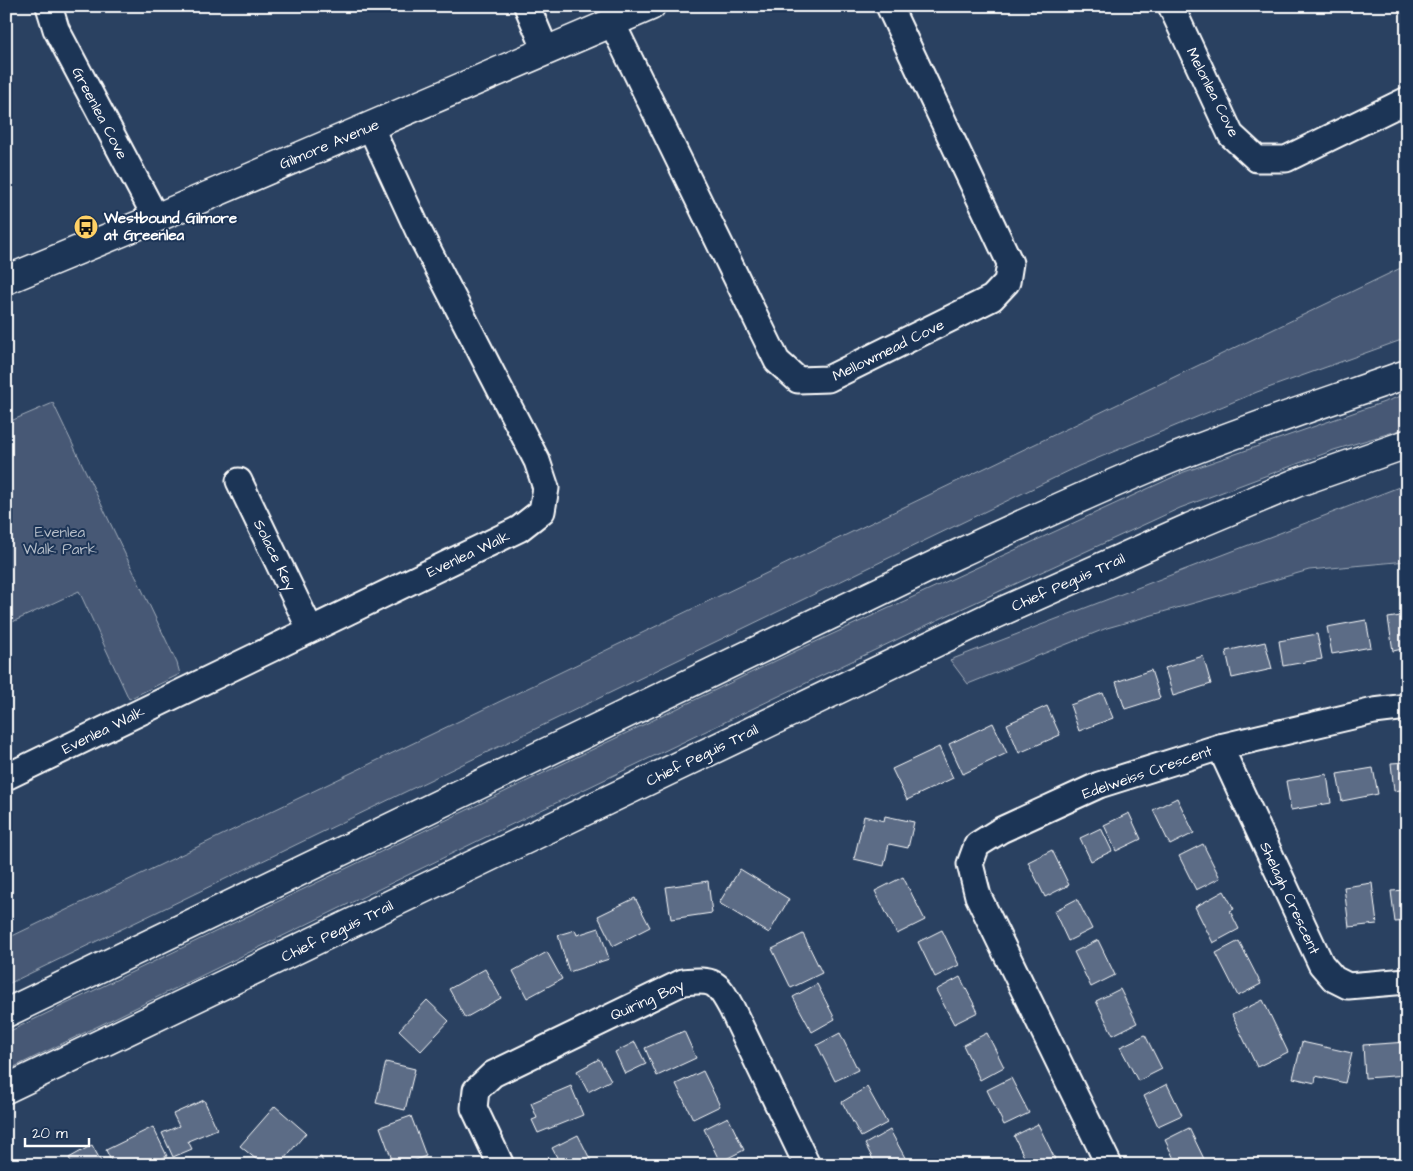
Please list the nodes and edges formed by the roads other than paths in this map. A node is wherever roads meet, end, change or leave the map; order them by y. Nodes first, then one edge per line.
1 (49, 6) edge
2 (527, 6) edge
3 (651, 6) edge
4 (889, 6) edge
5 (1170, 6) edge
6 (612, 22) junction
7 (546, 52) junction
8 (1407, 100) edge
9 (370, 126) junction
10 (156, 218) junction
11 (6, 280) edge
12 (1407, 374) edge
13 (1407, 444) edge
14 (239, 481) dead end
15 (310, 629) junction
16 (1407, 707) edge
17 (1220, 747) junction
18 (6, 776) edge
19 (1407, 981) edge
20 (6, 1013) edge
21 (6, 1089) edge
22 (501, 1165) edge
23 (806, 1165) edge
24 (1109, 1165) edge

1 - 10 street, Greenlea Cove
2 - 7 street
3 - 6 main road, Gilmore Avenue
4 - 6 street, Mellowmead Cove
5 - 8 street, Melonlea Cove
6 - 7 main road, Gilmore Avenue
7 - 9 main road, Gilmore Avenue
9 - 10 main road, Gilmore Avenue
9 - 15 street, Evenlea Walk
10 - 11 main road, Gilmore Avenue
12 - 20 main road
13 - 21 main road, Chief Peguis Trail
14 - 15 street, Solace Key
15 - 18 street, Evenlea Walk
16 - 17 street, Edelweiss Crescent
17 - 19 street, Shelagh Crescent
17 - 24 street, Edelweiss Crescent
22 - 23 street, Quiring Bay

